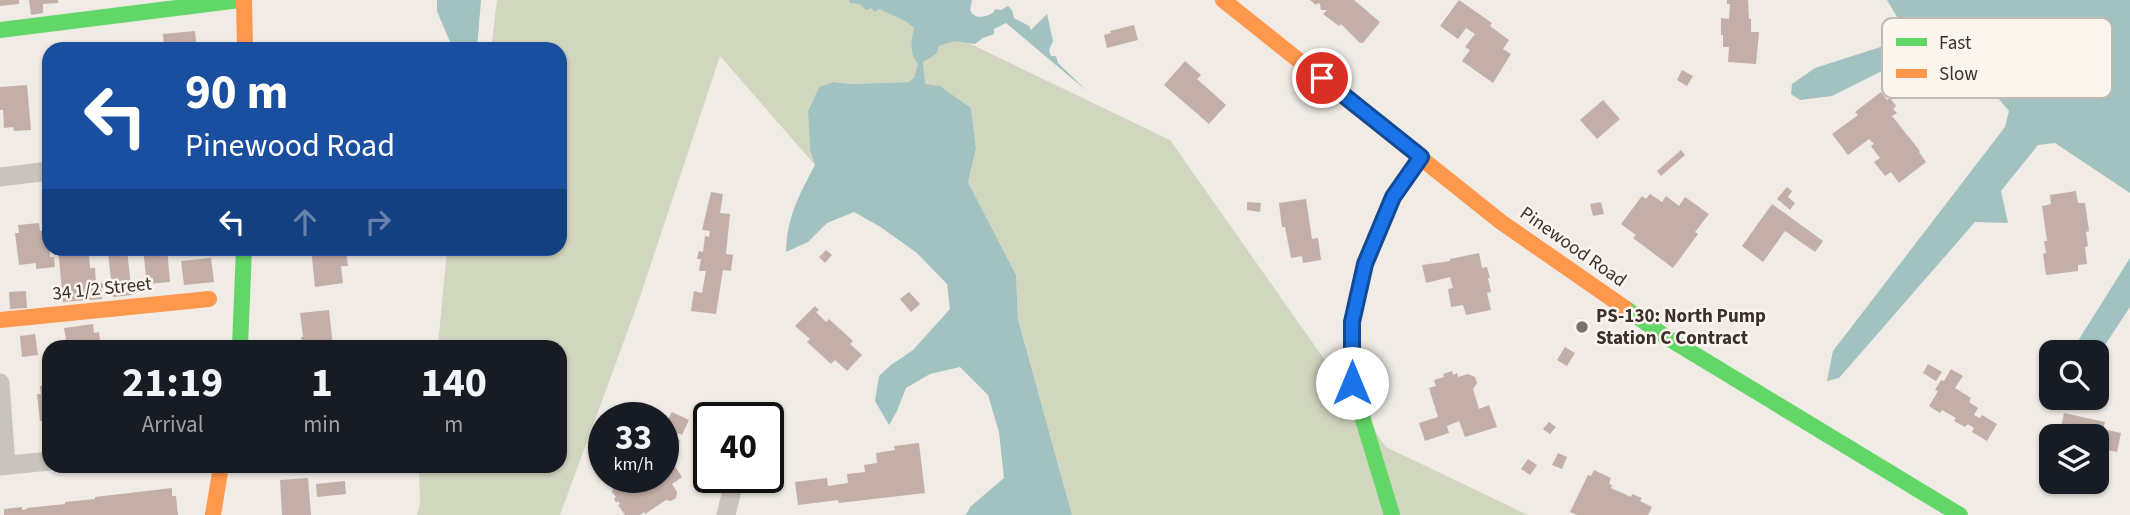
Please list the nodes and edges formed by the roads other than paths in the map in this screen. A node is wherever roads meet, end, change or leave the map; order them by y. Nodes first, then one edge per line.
1 (242, 0) edge
2 (1223, 0) edge
3 (0, 30) edge
4 (245, 42) edge
5 (1421, 157) junction
6 (42, 172) edge
7 (0, 177) edge
8 (244, 256) edge
9 (208, 299) dead end
10 (0, 320) edge
11 (240, 340) edge
12 (0, 383) edge
13 (42, 462) edge
14 (3, 466) edge
15 (220, 473) edge
16 (731, 493) edge
17 (213, 515) edge
18 (726, 515) edge
19 (1391, 515) edge
20 (1960, 515) edge

1 - 3 street
1 - 4 street
2 - 5 street, Pinewood Road
5 - 19 street
5 - 20 street, Pinewood Road
6 - 7 street
8 - 11 street
9 - 10 street, 34 1/2 Street
12 - 14 street
13 - 14 street
15 - 17 street
16 - 18 street

